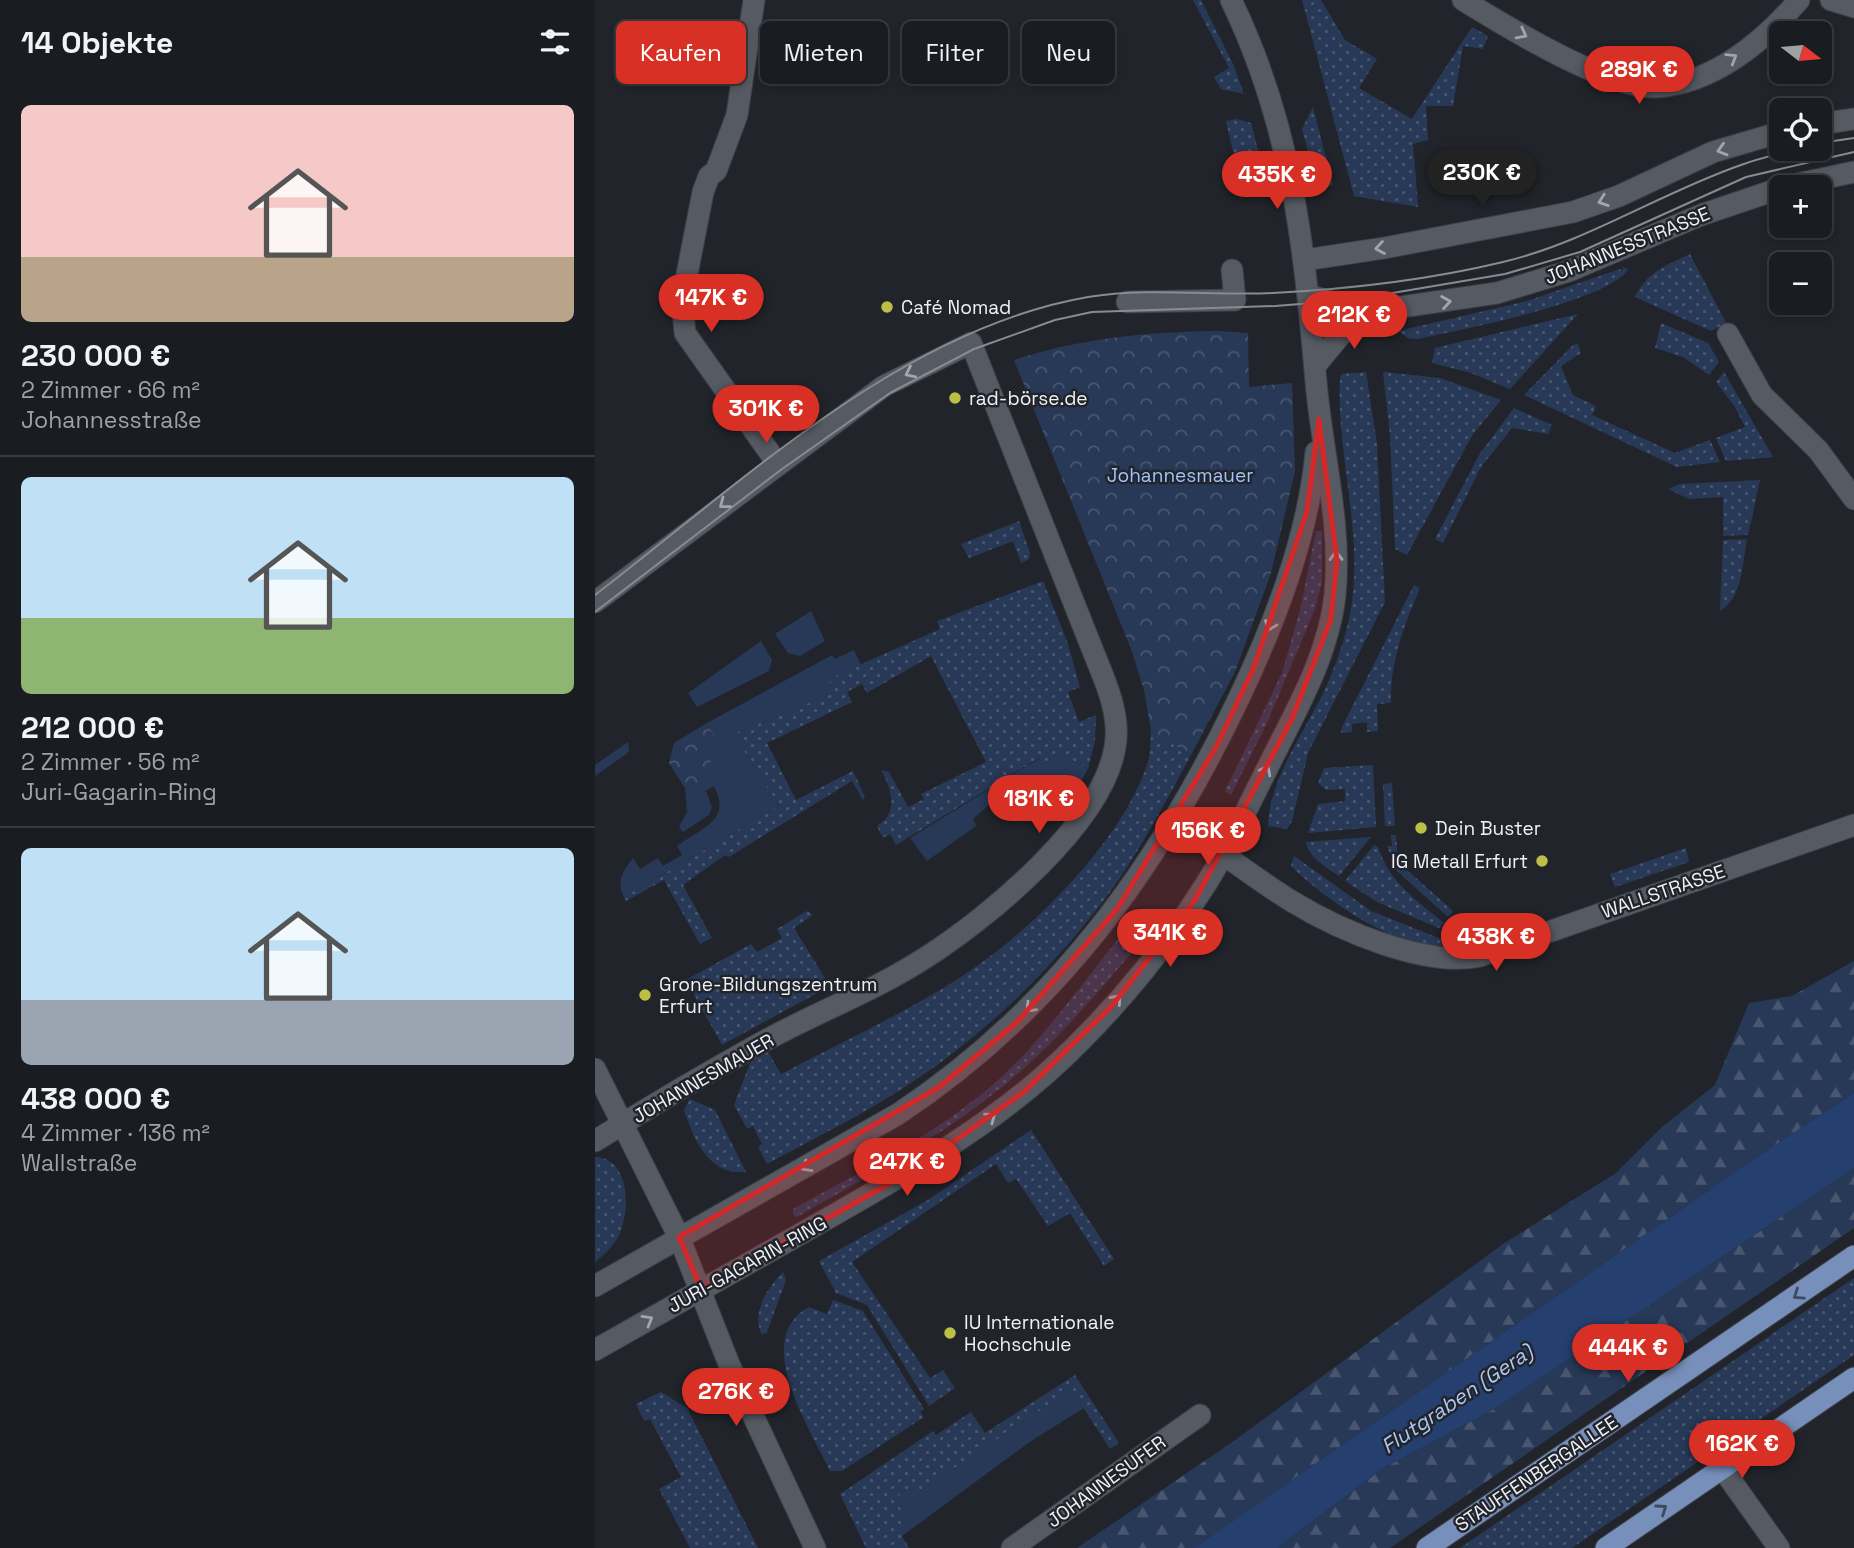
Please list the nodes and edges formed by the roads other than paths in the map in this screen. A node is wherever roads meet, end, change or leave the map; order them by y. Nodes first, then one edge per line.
1 (754, 0) edge
2 (1231, 0) edge
3 (1463, 0) edge
4 (1799, 0) edge
5 (1831, 0) edge
6 (1854, 7) edge
7 (1854, 119) edge
8 (1832, 122) edge
9 (1769, 136) edge
10 (1854, 172) edge
11 (1832, 177) edge
12 (1769, 191) edge
13 (1305, 260) junction
14 (1232, 270) dead end
15 (1308, 295) junction
16 (1127, 302) dead end
17 (1367, 312) junction
18 (1728, 334) dead end
19 (1315, 366) junction
20 (1319, 419) junction
21 (777, 463) junction
22 (1854, 499) edge
23 (595, 602) edge
24 (1174, 819) junction
25 (1854, 825) edge
26 (1225, 853) junction
27 (595, 1069) edge
28 (623, 1123) junction
29 (595, 1141) edge
30 (679, 1237) junction
31 (1854, 1256) edge
32 (595, 1286) edge
33 (701, 1289) junction
34 (595, 1350) edge
35 (1854, 1378) edge
36 (1200, 1415) dead end
37 (1723, 1468) junction
38 (815, 1548) edge
39 (1012, 1548) edge
40 (1427, 1548) edge
41 (1606, 1548) edge
42 (1779, 1548) edge

1 - 21 street
2 - 13 street, JURI-GAGARIN-RING
3 -> 4 street
5 - 6 street
7 - 8 street
9 -> 13 street
10 - 11 street, JOHANNESSTRASSE
17 -> 12 street, JOHANNESSTRASSE
13 - 15 street, JURI-GAGARIN-RING
14 - 16 street
15 - 17 street, JOHANNESSTRASSE
15 - 19 street, JURI-GAGARIN-RING
17 - 19 street
18 - 22 street
19 - 20 street, JURI-GAGARIN-RING
20 -> 24 street, JURI-GAGARIN-RING
26 -> 20 street, JURI-GAGARIN-RING
21 -> 23 street
28 -> 21 street, JOHANNESMAUER
24 - 26 street, WALLSTRASSE
24 -> 30 street, JURI-GAGARIN-RING
25 - 26 street, WALLSTRASSE
33 -> 26 street, JURI-GAGARIN-RING
27 - 28 street
28 - 29 street
28 - 30 street
30 - 32 street, JURI-GAGARIN-RING
30 - 33 street
31 -> 40 main road, STAUFFENBERGALLEE
34 -> 33 street, JURI-GAGARIN-RING
33 - 38 street
35 - 37 main road
36 - 39 street, JOHANNESUFER
41 -> 37 main road
37 - 42 street

